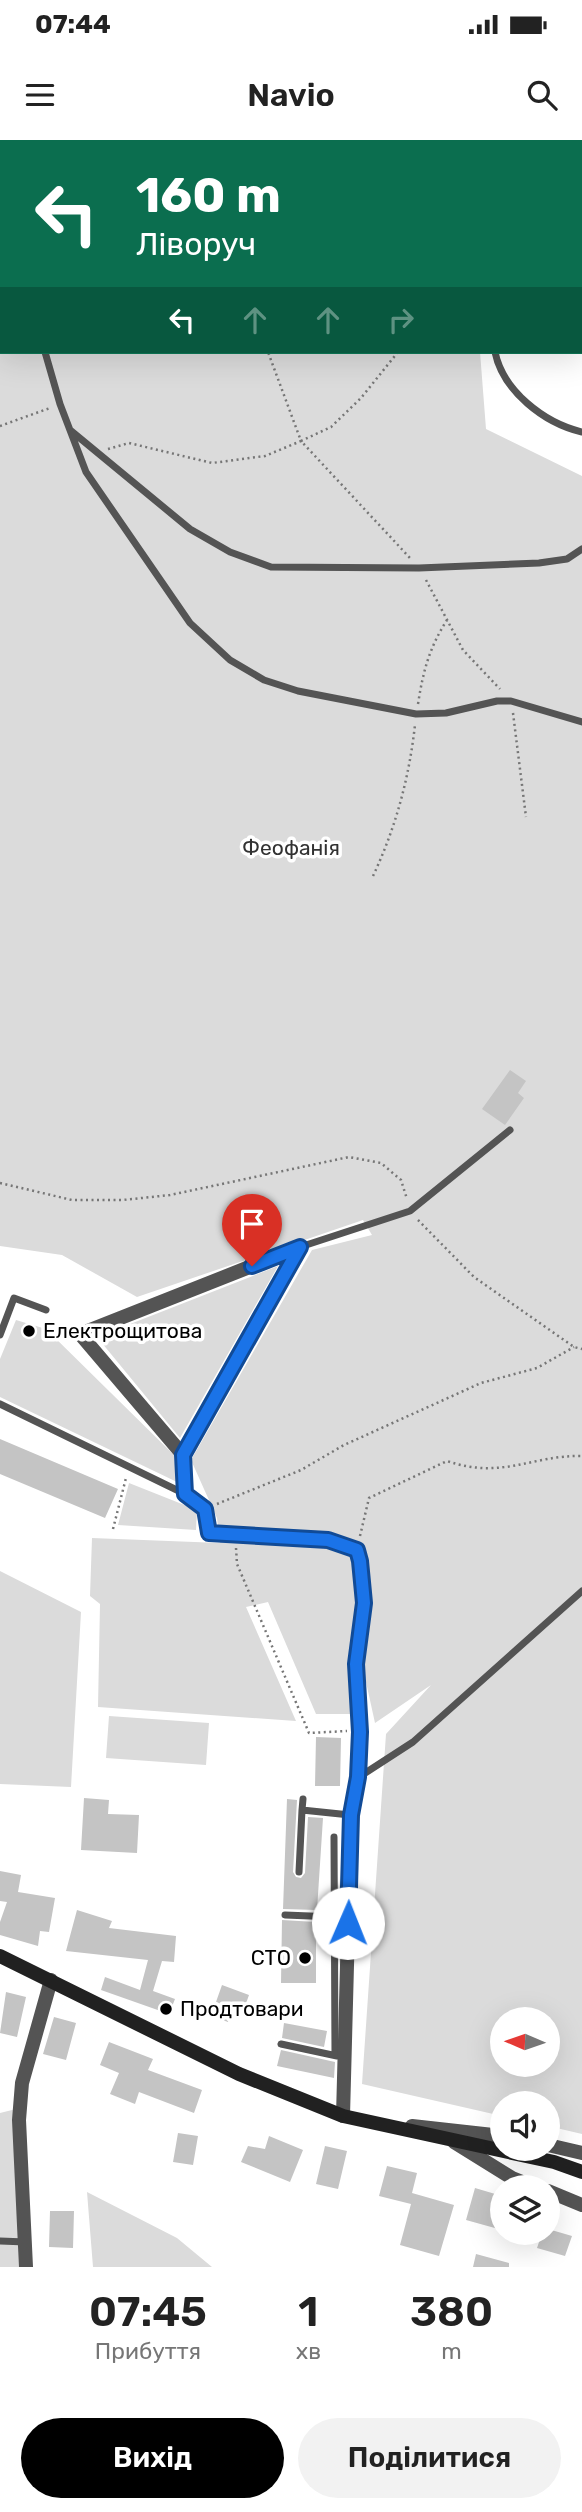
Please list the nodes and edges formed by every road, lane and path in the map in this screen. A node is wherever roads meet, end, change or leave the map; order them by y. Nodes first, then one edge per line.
1 (46, 354) edge
2 (269, 354) edge
3 (396, 354) edge
4 (496, 354) edge
5 (60, 404) junction
6 (0, 426) edge
7 (69, 429) junction
8 (582, 432) edge
9 (301, 441) junction
10 (95, 453) junction
11 (582, 549) edge
12 (419, 568) junction
13 (447, 620) junction
14 (511, 701) junction
15 (416, 714) junction
16 (582, 722) edge
17 (526, 817) dead end
18 (373, 876) dead end
19 (510, 1130) dead end
20 (0, 1183) edge
21 (410, 1210) junction
22 (300, 1247) junction
23 (46, 1310) dead end
24 (0, 1335) edge
25 (574, 1347) junction
26 (582, 1349) edge
27 (0, 1404) edge
28 (183, 1455) junction
29 (582, 1456) edge
30 (129, 1465) junction
31 (185, 1494) junction
32 (205, 1509) junction
33 (113, 1529) dead end
34 (236, 1534) junction
35 (357, 1550) junction
36 (582, 1591) edge
37 (346, 1731) dead end
38 (358, 1777) junction
39 (303, 1798) dead end
40 (302, 1810) junction
41 (351, 1815) junction
42 (334, 1837) dead end
43 (299, 1872) dead end
44 (285, 1915) dead end
45 (335, 1917) junction
46 (0, 1956) edge
47 (51, 1980) junction
48 (281, 2045) dead end
49 (340, 2056) junction
50 (342, 2116) junction
51 (383, 2123) junction
52 (490, 2135) edge
53 (453, 2141) junction
54 (560, 2148) edge
55 (582, 2153) edge
56 (582, 2172) edge
57 (507, 2175) edge
58 (560, 2196) edge
59 (582, 2204) edge
60 (0, 2241) edge
61 (26, 2242) junction
62 (26, 2267) edge

1 - 5 lane
2 - 9 path
3 - 9 path
4 - 8 lane
5 - 6 path
5 - 7 lane
7 - 10 lane
7 - 15 lane
9 - 10 path
9 - 12 path
10 - 12 lane
11 - 12 lane
12 - 13 path
13 - 14 path
13 - 15 path
14 - 15 lane
14 - 16 lane
14 - 17 path
15 - 18 path
19 - 21 lane
20 - 21 path
21 - 22 lane
21 - 25 path
22 - 28 street
22 - 28 street
23 - 24 lane
25 - 26 path
25 - 32 path
27 - 30 lane
28 - 31 street
29 - 35 path
30 - 31 lane
30 - 33 path
31 - 32 street
32 - 34 street
34 - 35 street
34 - 37 path
35 - 38 street
36 - 38 lane
38 - 41 street
39 - 40 lane
40 - 41 lane
40 - 43 lane
41 - 49 street
42 - 45 lane
44 - 45 lane
45 - 49 lane
46 - 47 street
47 - 50 street
47 - 61 street
48 - 49 lane
49 - 50 street
50 - 51 street
51 - 52 street
51 - 53 street
53 - 56 street
53 - 57 street
54 - 55 street
58 - 59 street
60 - 61 lane
61 - 62 street

